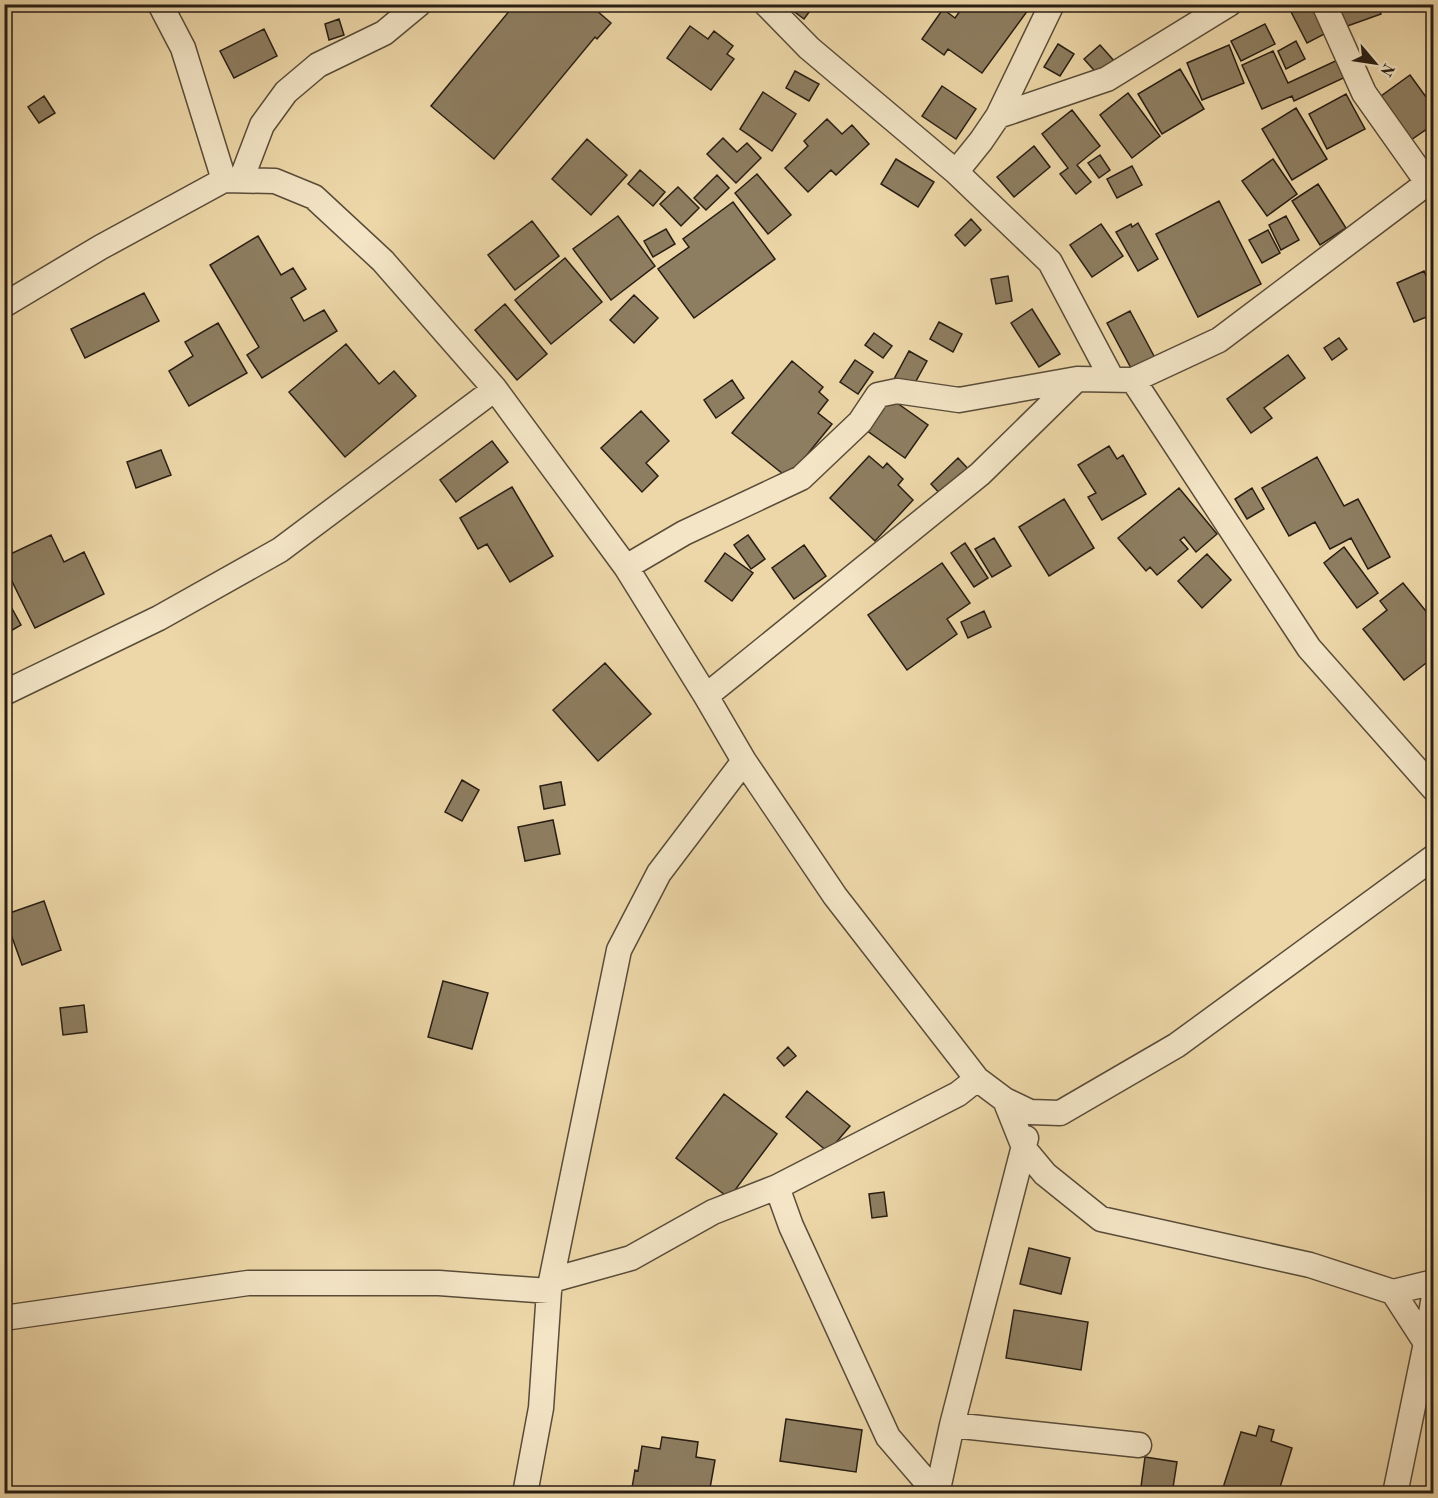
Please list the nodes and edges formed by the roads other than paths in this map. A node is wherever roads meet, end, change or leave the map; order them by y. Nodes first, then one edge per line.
1 (160, 4) edge
2 (419, 4) edge
3 (766, 4) edge
4 (1052, 4) edge
5 (1229, 4) edge
6 (1324, 4) edge
7 (998, 116) junction
8 (956, 172) junction
9 (232, 180) junction
10 (1430, 180) edge
11 (4, 305) edge
12 (1077, 379) junction
13 (1123, 380) junction
14 (495, 390) junction
15 (626, 567) junction
16 (4, 693) edge
17 (706, 696) junction
18 (744, 761) junction
19 (1434, 789) edge
20 (1434, 857) edge
21 (977, 1079) junction
22 (1005, 1101) junction
23 (1030, 1112) junction
24 (1025, 1150) junction
25 (777, 1187) junction
26 (1434, 1282) edge
27 (551, 1286) junction
28 (1393, 1292) junction
29 (1434, 1296) edge
30 (4, 1318) edge
31 (1426, 1342) junction
32 (952, 1425) junction
33 (1139, 1444) dead end
34 (525, 1494) edge
35 (937, 1494) edge
36 (1395, 1494) edge

1 - 9 street
2 - 9 street
3 - 8 street
4 - 7 street
5 - 7 street
6 - 10 street
7 - 8 street
8 - 13 street
9 - 11 street
9 - 14 street
10 - 13 street
12 - 13 street
12 - 15 street
12 - 17 street
13 - 19 street
14 - 15 street
14 - 16 street
15 - 17 street
17 - 18 street
18 - 21 street
18 - 27 street
20 - 23 street
21 - 22 street
21 - 25 street
22 - 23 street
22 - 24 street
23 - 24 street
24 - 28 street
24 - 32 street
25 - 27 street
25 - 35 street
26 - 28 street
27 - 30 street
27 - 34 street
28 - 31 street
29 - 31 street
31 - 36 street
32 - 33 street
32 - 35 street

